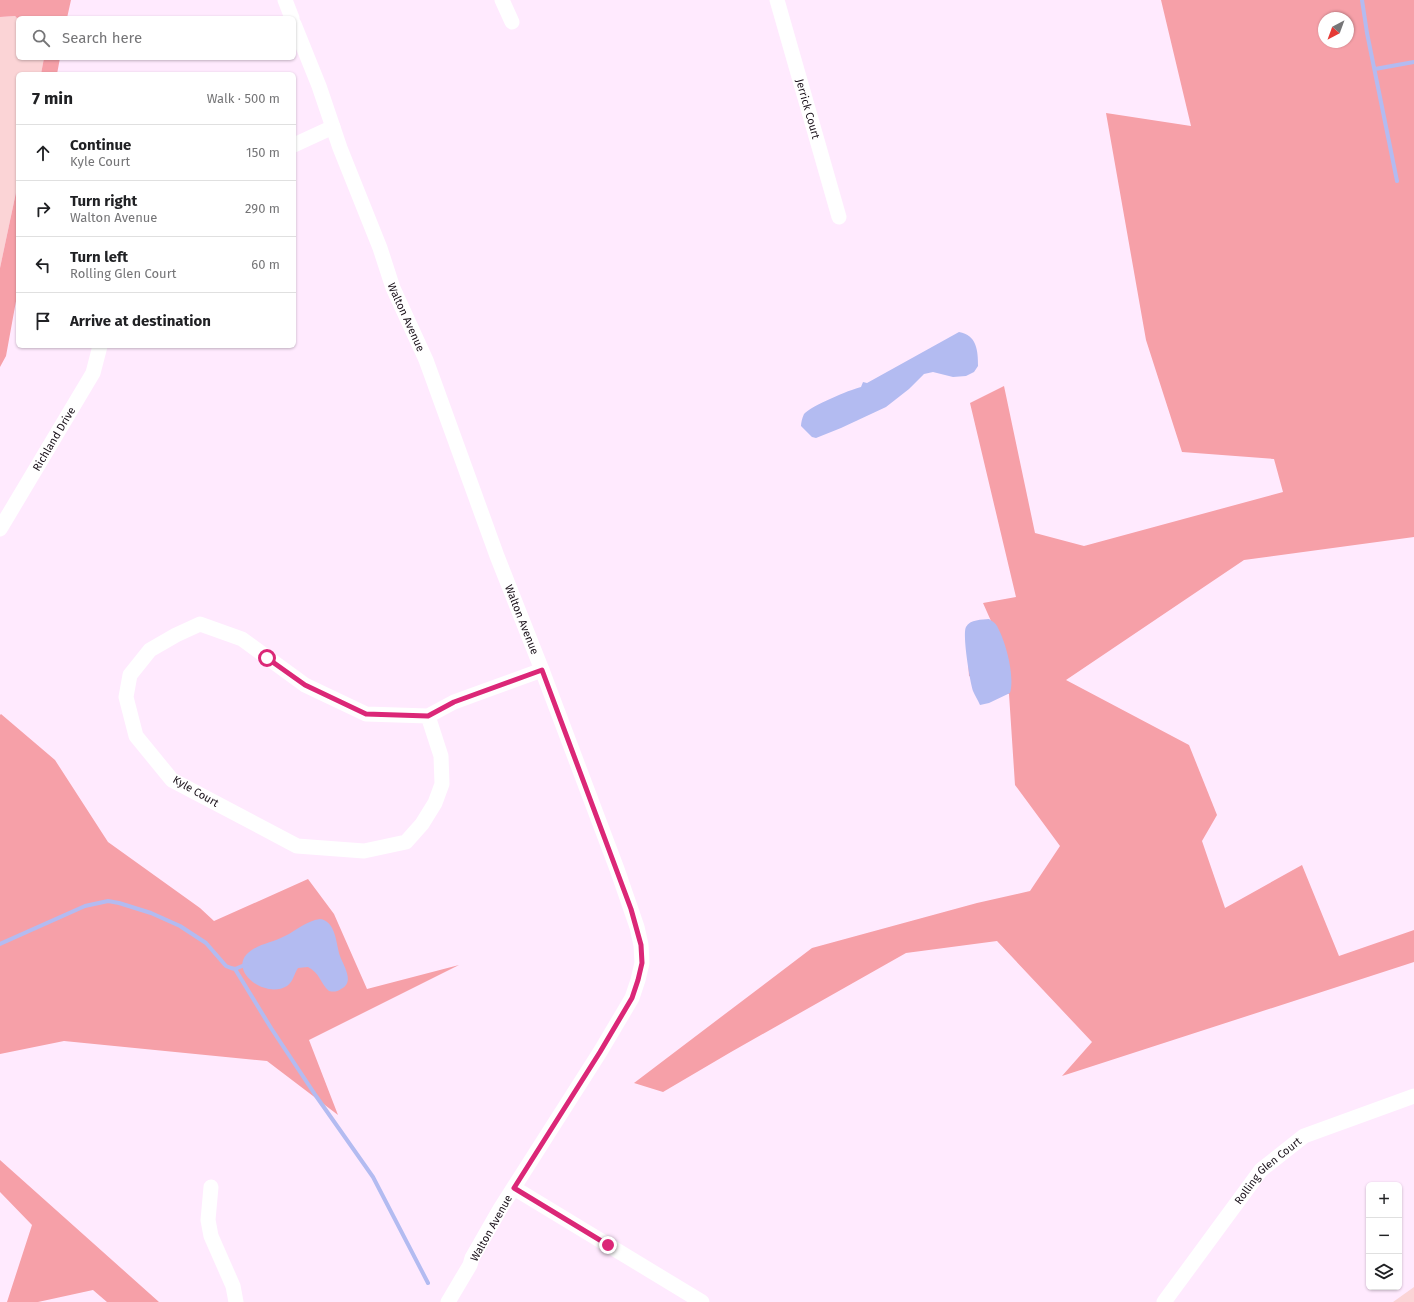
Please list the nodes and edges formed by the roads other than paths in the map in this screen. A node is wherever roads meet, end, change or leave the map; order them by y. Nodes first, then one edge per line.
1 (285, 0) edge
2 (502, 0) edge
3 (777, 0) edge
4 (291, 16) edge
5 (512, 22) dead end
6 (296, 29) edge
7 (333, 127) junction
8 (296, 144) edge
9 (840, 217) dead end
10 (99, 348) edge
11 (0, 529) edge
12 (542, 670) junction
13 (428, 716) junction
14 (1414, 1096) edge
15 (211, 1187) dead end
16 (514, 1188) junction
17 (236, 1302) edge
18 (448, 1302) edge
19 (702, 1302) edge
20 (1164, 1302) edge

1 - 4 street
2 - 5 street
3 - 9 street, Jerrick Court
6 - 7 street, Walton Avenue
7 - 8 street
7 - 12 street, Walton Avenue
10 - 11 street, Richland Drive
12 - 13 street
12 - 16 street, Walton Avenue
13 - 13 street, Kyle Court
14 - 20 street, Rolling Glen Court
15 - 17 street
16 - 18 street, Walton Avenue
16 - 19 street

